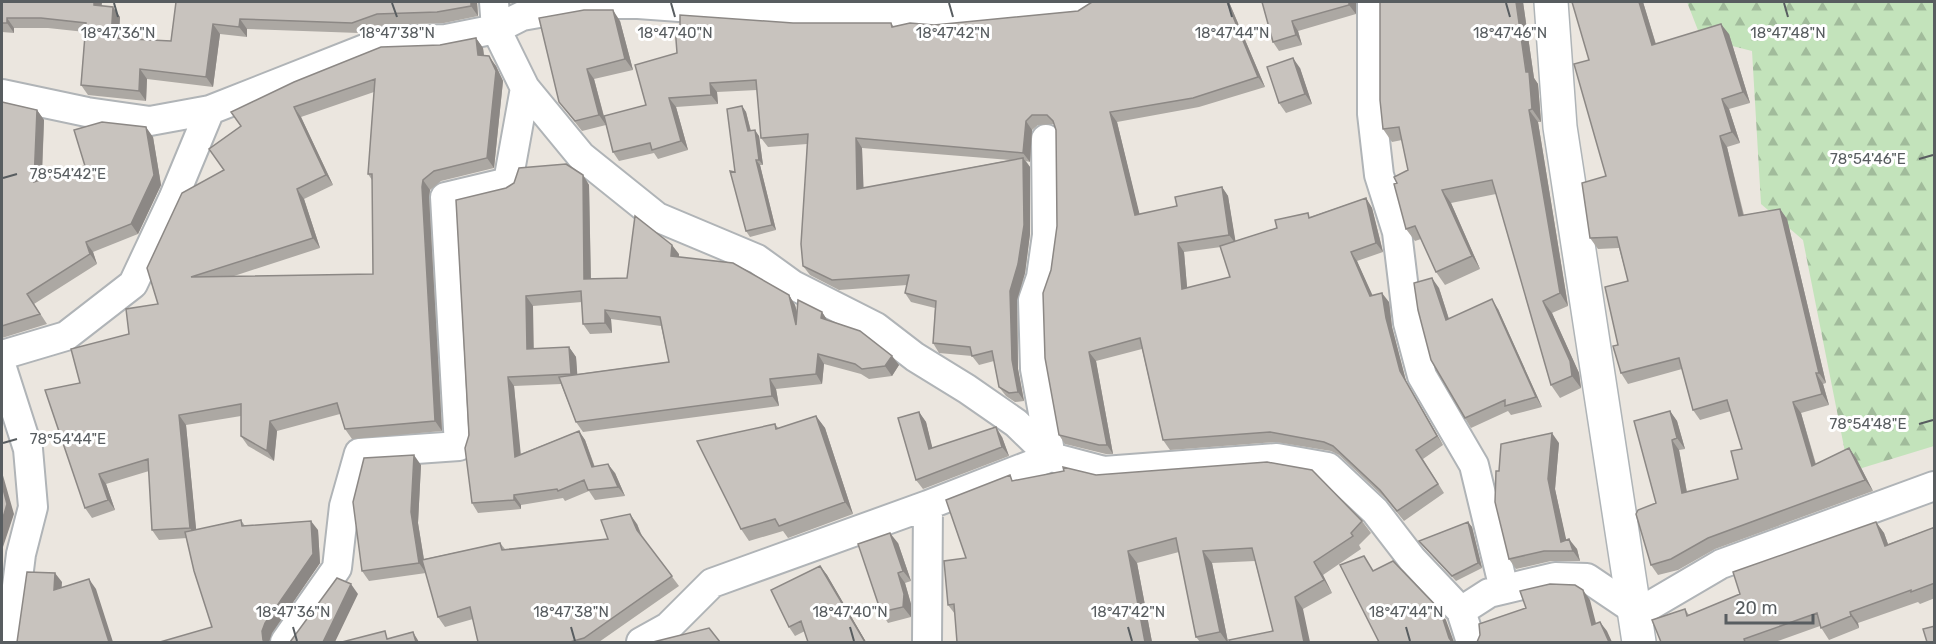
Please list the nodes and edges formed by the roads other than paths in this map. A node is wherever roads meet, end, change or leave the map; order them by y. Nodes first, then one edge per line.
1 (1084, 2) edge
2 (1372, 2) edge
3 (1551, 2) edge
4 (495, 15) edge
5 (525, 88) junction
6 (2, 94) edge
7 (210, 110) junction
8 (1046, 139) dead end
9 (2, 355) edge
10 (2, 368) edge
11 (1051, 457) junction
12 (1935, 486) edge
13 (928, 505) junction
14 (1504, 589) junction
15 (1461, 611) junction
16 (1635, 622) edge
17 (10, 642) edge
18 (285, 642) edge
19 (640, 642) edge
20 (927, 642) edge
21 (1471, 642) edge

1 - 4 street
2 - 14 street
3 - 16 main road
4 - 5 street
4 - 7 street
5 - 11 street
5 - 18 street
6 - 7 street
7 - 9 street
8 - 11 street
10 - 17 street
11 - 13 street
11 - 15 street
12 - 16 street
13 - 19 street
13 - 20 street
14 - 15 street
14 - 16 street
15 - 21 street

